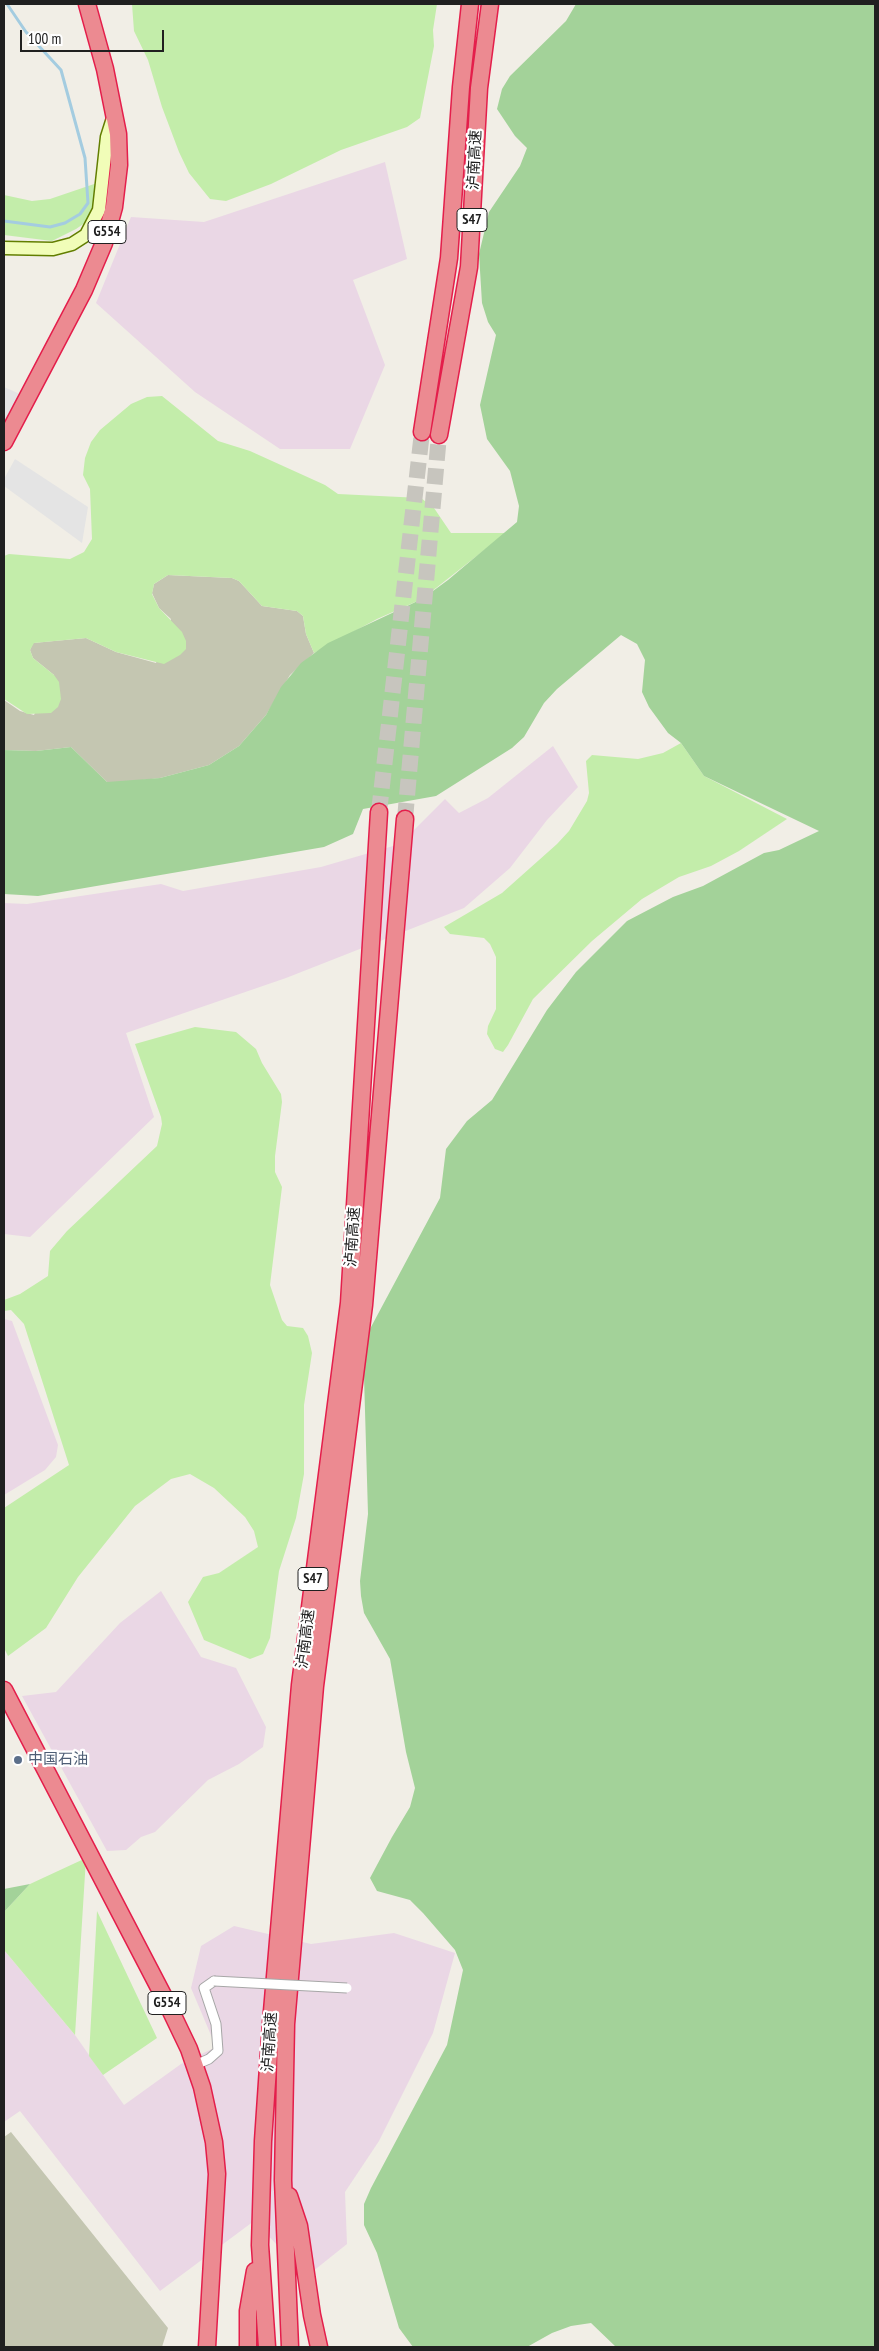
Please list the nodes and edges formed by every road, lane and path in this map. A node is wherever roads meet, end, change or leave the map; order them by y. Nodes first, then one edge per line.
1 (87, 4) edge
2 (470, 4) edge
3 (490, 4) edge
4 (115, 113) junction
5 (4, 248) edge
6 (422, 432) tunnel mouth
7 (438, 435) tunnel mouth
8 (4, 442) edge
9 (379, 812) tunnel mouth
10 (404, 819) tunnel mouth
11 (4, 1690) edge
12 (347, 1988) dead end
13 (195, 2065) junction
14 (283, 2180) junction
15 (260, 2244) junction
16 (207, 2347) edge
17 (248, 2347) edge
18 (267, 2347) edge
19 (290, 2347) edge
20 (319, 2347) edge

1 - 4 highway, G554
2 - 6 highway, 泸南高速 / S47
3 - 7 highway, 泸南高速 / S47
4 - 5 street
4 - 8 highway, G554
9 - 15 highway, 泸南高速 / S47
10 - 14 highway, 泸南高速 / S47
11 - 13 highway, G554
12 - 13 street, bridge
13 - 16 highway, G554
14 - 19 highway, 泸南高速 / S47
14 - 20 highway
15 - 17 highway
15 - 18 highway, 泸南高速 / S47

